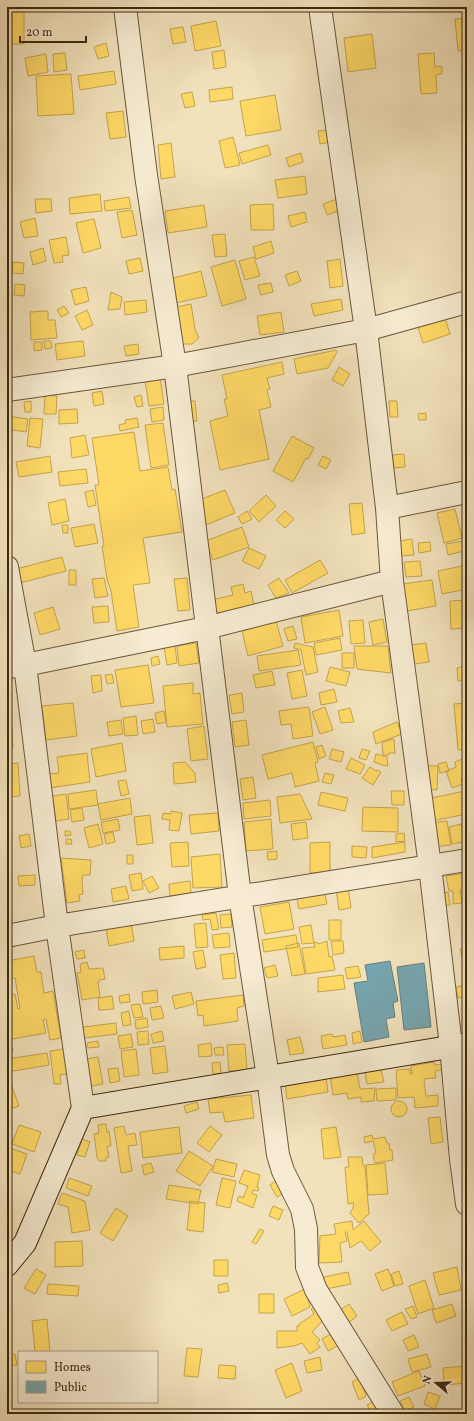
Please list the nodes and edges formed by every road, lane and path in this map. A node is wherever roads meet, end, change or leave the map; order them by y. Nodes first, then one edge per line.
1 (125, 7) edge
2 (320, 7) edge
3 (467, 302) edge
4 (366, 330) junction
5 (175, 366) junction
6 (7, 390) edge
7 (467, 492) edge
8 (387, 508) junction
9 (7, 567) edge
10 (392, 581) junction
11 (206, 628) junction
12 (16, 666) edge
13 (467, 860) edge
14 (430, 866) junction
15 (240, 896) junction
16 (56, 926) junction
17 (7, 936) edge
18 (459, 1045) edge
19 (268, 1077) junction
20 (83, 1108) junction
21 (464, 1160) edge
22 (467, 1204) edge
23 (7, 1265) edge
24 (393, 1414) edge

1 - 5 street
2 - 4 street
3 - 4 street
4 - 5 street
4 - 8 street
5 - 6 street
5 - 11 street
7 - 8 street
8 - 10 street
9 - 12 street
10 - 11 street
10 - 14 street
11 - 12 street
11 - 15 street
12 - 16 street
13 - 14 street
14 - 15 street
14 - 18 street
15 - 16 street
15 - 19 street
16 - 17 street
16 - 20 street
18 - 19 street
18 - 21 street
19 - 20 street
19 - 24 street
20 - 23 street
21 - 22 street

